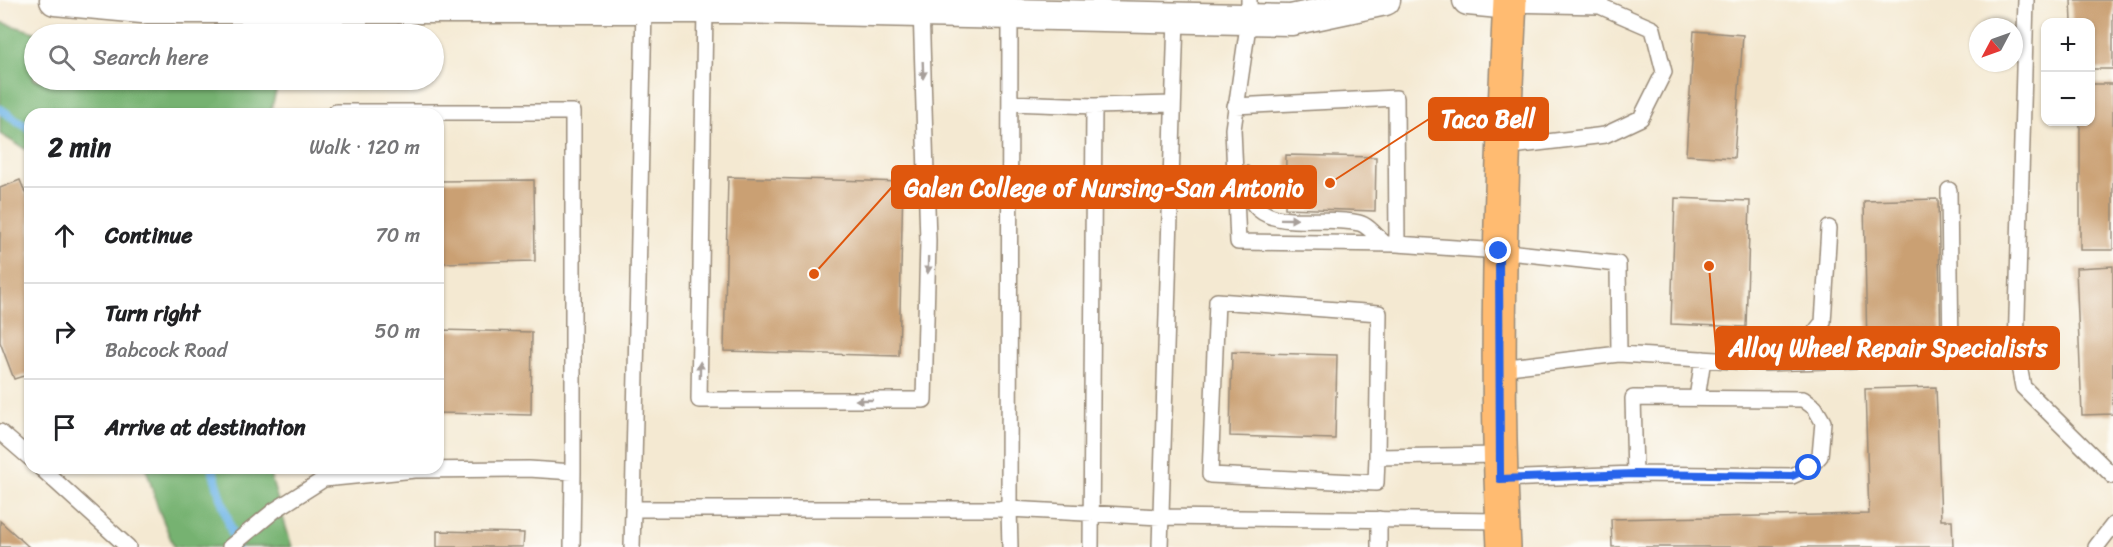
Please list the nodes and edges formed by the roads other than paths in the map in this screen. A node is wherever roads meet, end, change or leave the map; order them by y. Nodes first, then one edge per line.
1 (55, 0) edge
2 (1385, 0) edge
3 (1468, 0) edge
4 (2026, 0) edge
5 (1510, 2) edge
6 (218, 4) edge
7 (312, 4) edge
8 (493, 4) edge
9 (661, 5) edge
10 (816, 5) edge
11 (921, 6) edge
12 (705, 8) junction
13 (1249, 9) edge
14 (1010, 14) junction
15 (1176, 17) junction
16 (1010, 103) junction
17 (1173, 104) junction
18 (1094, 106) junction
19 (1235, 106) junction
20 (444, 112) edge
21 (1233, 129) junction
22 (1504, 147) junction
23 (1949, 190) dead end
24 (1829, 228) dead end
25 (1390, 244) junction
26 (1499, 251) junction
27 (1619, 354) junction
28 (1703, 359) junction
29 (1766, 363) junction
30 (1500, 368) junction
31 (1697, 398) junction
32 (0, 432) edge
33 (24, 453) edge
34 (1377, 457) junction
35 (1500, 467) junction
36 (444, 470) edge
37 (573, 472) junction
38 (48, 474) edge
39 (375, 474) edge
40 (1635, 474) junction
41 (2113, 476) edge
42 (633, 509) junction
43 (1009, 509) junction
44 (1091, 513) junction
45 (1160, 517) junction
46 (1379, 519) junction
47 (2113, 525) edge
48 (1503, 534) edge
49 (129, 547) edge
50 (230, 547) edge
51 (572, 547) edge
52 (632, 547) edge
53 (1010, 547) edge
54 (1091, 547) edge
55 (1160, 547) edge
56 (1379, 547) edge
57 (2096, 547) edge

1 - 6 street
2 - 13 street
3 - 5 street
4 - 41 lane
5 - 22 main road
5 - 22 lane
6 - 7 street
7 - 8 street
8 - 9 street
9 - 12 street
9 - 42 lane
10 - 11 street
10 - 12 street
11 -> 12 lane
11 - 14 street
13 - 15 street
13 - 19 lane
14 - 15 street
14 - 16 lane
15 - 17 lane
16 - 18 lane
16 - 43 lane
17 - 18 lane
17 - 45 lane
18 - 44 lane
19 - 21 lane
19 - 25 lane
20 - 37 lane
21 -> 25 lane
21 - 25 lane
22 - 26 main road
23 - 29 lane
24 - 29 lane
25 - 26 lane
26 - 27 lane
26 - 30 main road
27 - 28 lane
27 - 30 lane
28 - 29 lane
28 - 31 lane
30 - 35 main road
31 - 40 lane
31 - 40 lane
32 - 33 lane
34 - 34 lane
34 - 35 lane
35 - 40 lane
35 - 48 main road
36 - 37 lane
37 - 51 lane
38 - 49 lane
39 - 50 lane
42 - 43 lane
42 - 52 lane
43 - 44 lane
43 - 53 lane
44 - 45 lane
44 - 54 lane
45 - 46 lane
45 - 55 lane
46 - 48 lane
46 - 56 lane
47 - 57 lane

